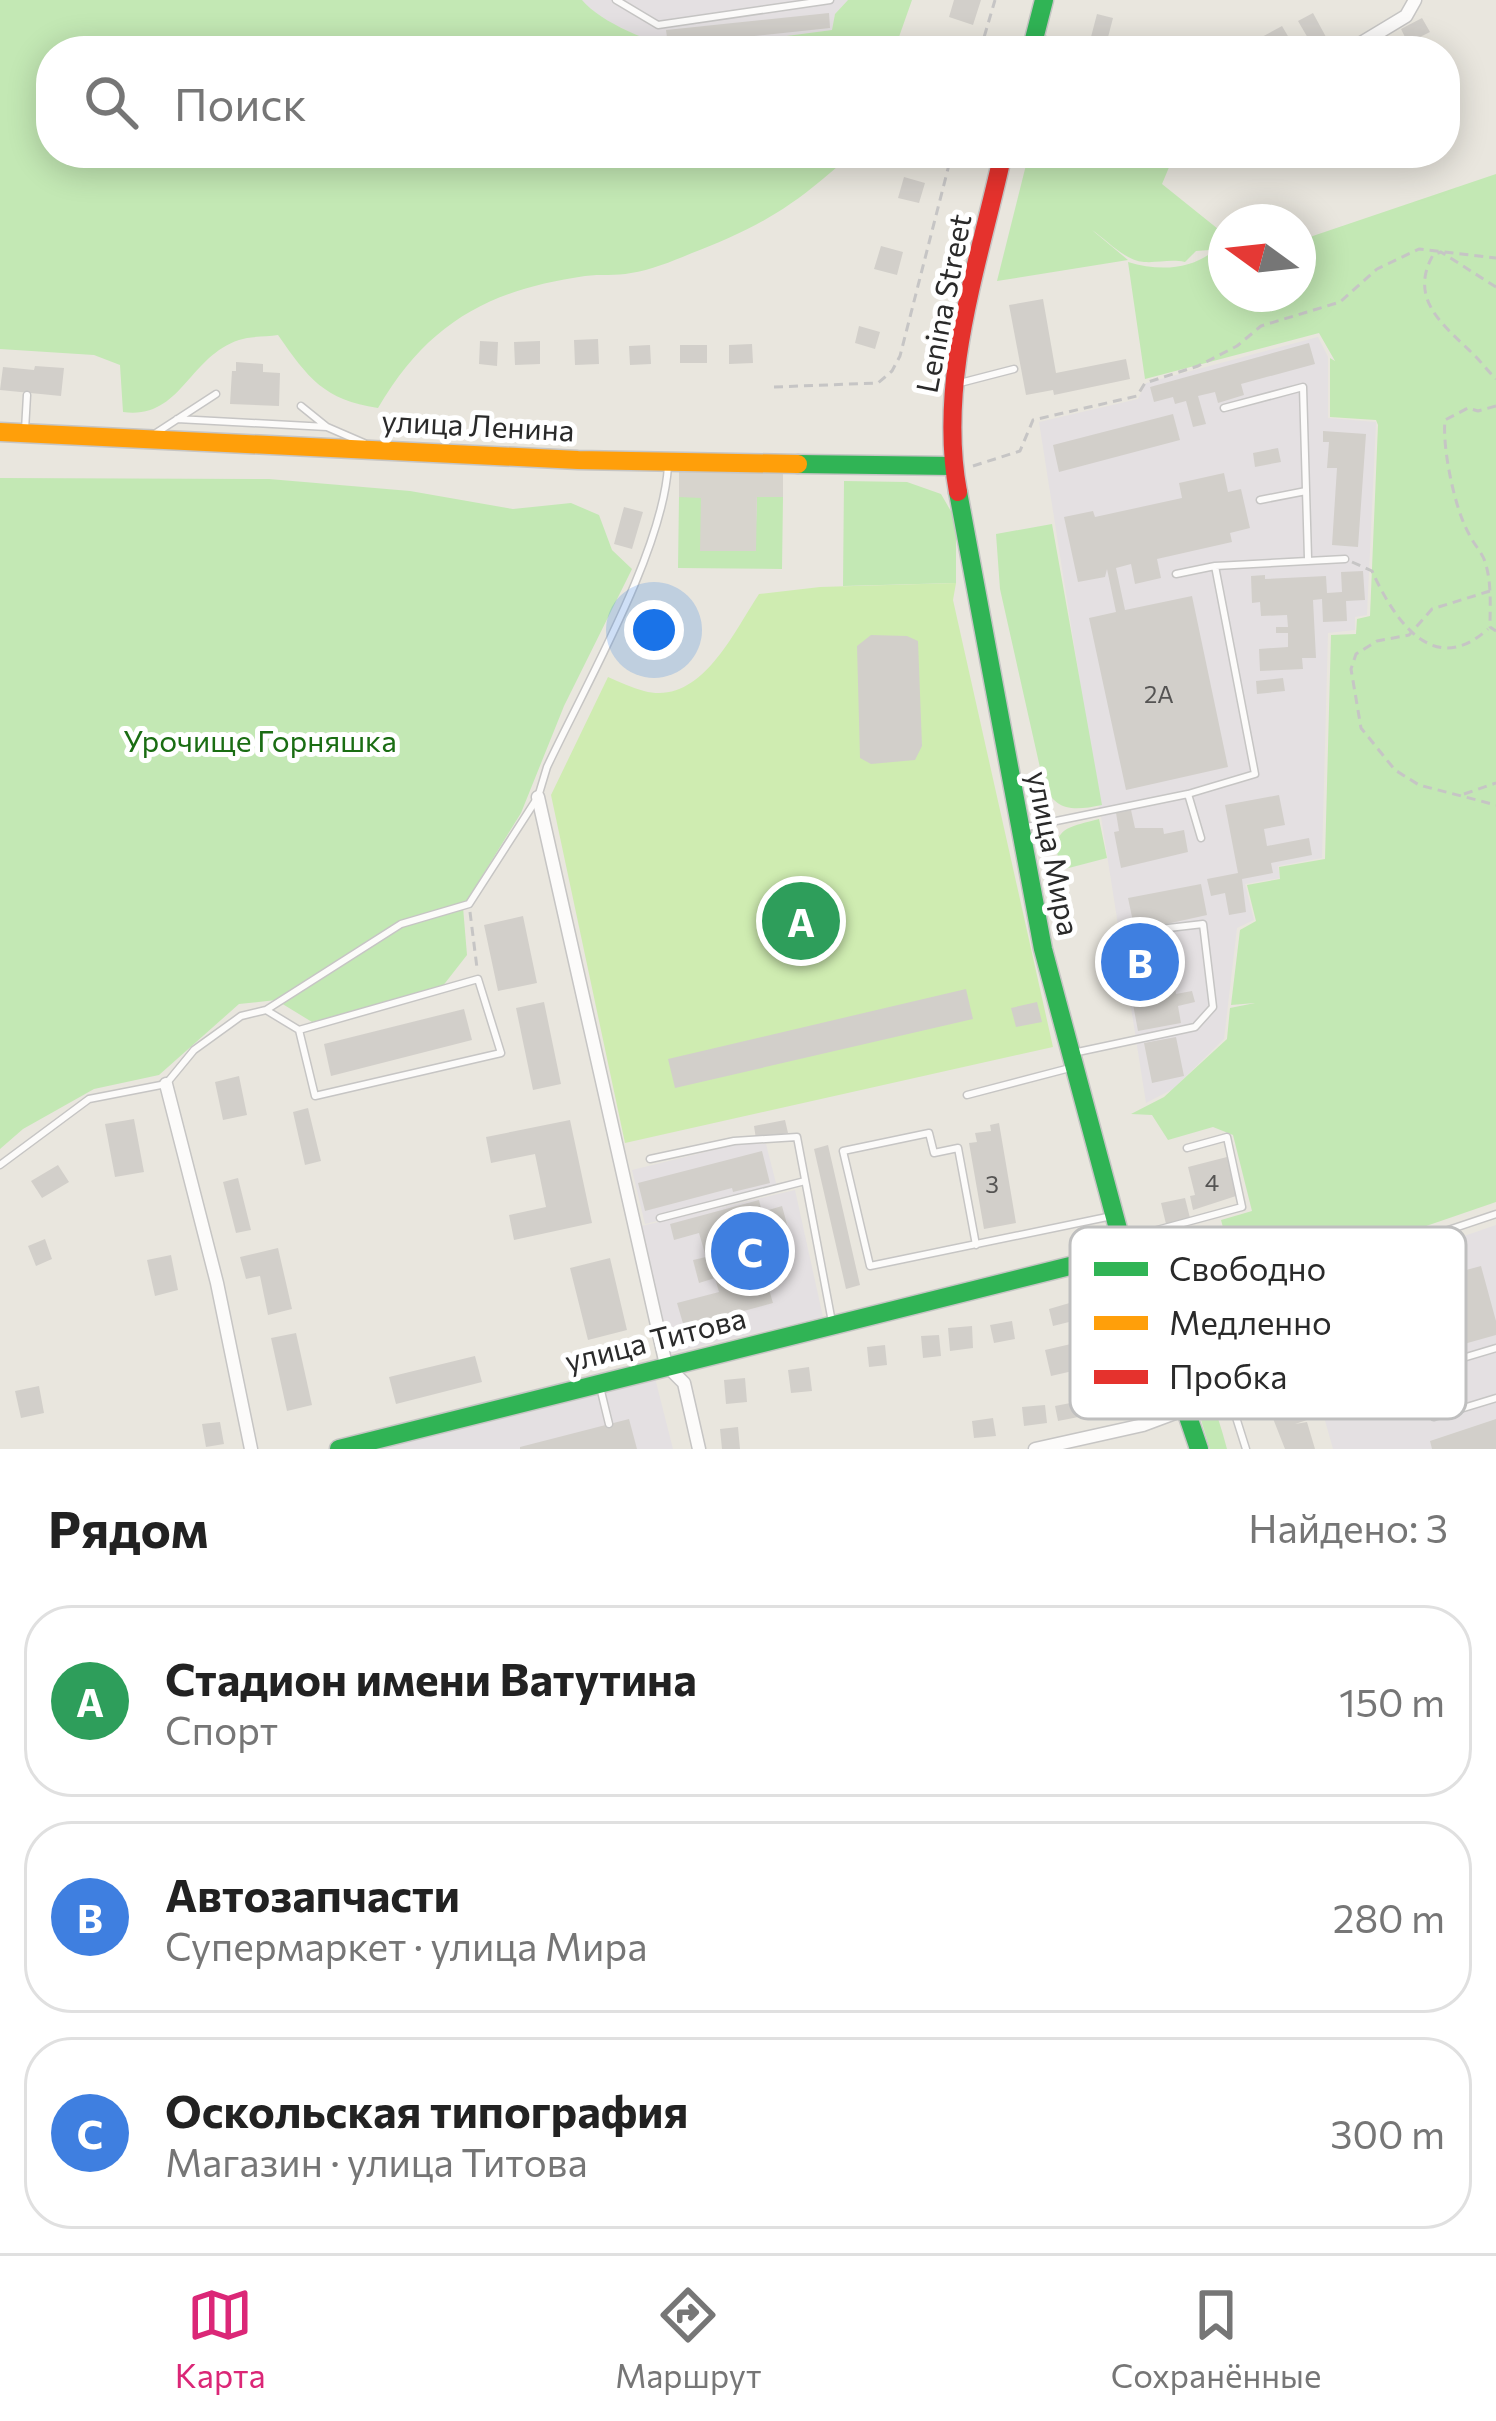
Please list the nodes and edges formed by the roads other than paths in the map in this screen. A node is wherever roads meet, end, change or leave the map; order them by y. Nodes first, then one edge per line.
1 (616, 0) edge
2 (830, 0) edge
3 (1044, 0) edge
4 (1415, 0) edge
5 (1034, 36) edge
6 (1373, 36) edge
7 (1000, 168) edge
8 (1014, 369) dead end
9 (952, 385) junction
10 (216, 394) dead end
11 (27, 395) dead end
12 (301, 406) dead end
13 (1224, 408) dead end
14 (177, 419) junction
15 (327, 427) junction
16 (0, 432) edge
17 (24, 433) junction
18 (148, 438) junction
19 (373, 447) junction
20 (669, 462) junction
21 (953, 466) junction
22 (1306, 490) junction
23 (1260, 500) dead end
24 (1308, 558) junction
25 (1345, 559) road end
26 (1215, 566) junction
27 (1176, 574) dead end
28 (1188, 794) junction
29 (538, 797) junction
30 (1018, 828) junction
31 (1201, 838) dead end
32 (1134, 932) dead end
33 (266, 1010) junction
34 (299, 1030) junction
35 (1071, 1060) junction
36 (166, 1084) junction
37 (967, 1095) dead end
38 (1187, 1148) dead end
39 (650, 1159) dead end
40 (0, 1165) edge
41 (806, 1181) junction
42 (1496, 1214) edge
43 (1113, 1216) junction
44 (660, 1218) dead end
45 (1117, 1227) edge
46 (1182, 1227) edge
47 (1457, 1227) edge
48 (976, 1245) junction
49 (1070, 1267) edge
50 (833, 1325) junction
51 (1496, 1348) edge
52 (1466, 1357) edge
53 (665, 1365) junction
54 (599, 1382) junction
55 (1496, 1398) edge
56 (1466, 1408) edge
57 (1159, 1419) edge
58 (1189, 1419) edge
59 (1237, 1419) edge
60 (609, 1424) dead end
61 (251, 1449) edge
62 (338, 1449) edge
63 (699, 1449) edge
64 (1035, 1449) edge
65 (1198, 1449) edge
66 (1246, 1449) edge

1 - 2 lane
3 - 5 main road
4 - 6 street
7 - 9 main road, Lenina Street
8 - 9 lane
9 - 21 main road, Lenina Street
10 - 14 lane
11 - 17 lane
12 - 15 lane
13 - 22 lane
14 - 15 lane
14 - 18 lane
15 - 19 lane
16 - 17 main road, улица Ленина
17 - 18 main road, улица Ленина
18 - 19 main road, улица Ленина
19 - 20 main road, улица Ленина
20 - 21 main road, улица Ленина
20 - 29 lane
21 - 30 main road, улица Мира
22 - 23 lane
22 - 24 lane
24 - 25 lane
24 - 26 lane
26 - 27 lane
26 - 28 lane
28 - 30 lane
28 - 31 lane
29 - 33 lane
29 - 53 street
30 - 35 main road, улица Мира
32 - 35 lane
33 - 34 lane
33 - 36 lane
34 - 34 lane
35 - 37 lane
35 - 43 main road, улица Мира
36 - 40 lane
36 - 61 street
38 - 46 lane
39 - 41 lane
41 - 44 lane
41 - 50 lane
42 - 47 lane
43 - 45 main road, улица Мира
43 - 48 lane
48 - 48 lane
49 - 50 main road, улица Титова
50 - 53 main road, улица Титова
51 - 52 lane
53 - 54 main road, улица Титова
53 - 63 street
54 - 60 lane
54 - 62 main road, улица Титова
55 - 56 lane
57 - 64 street
58 - 65 main road, улица Мира
59 - 66 lane

